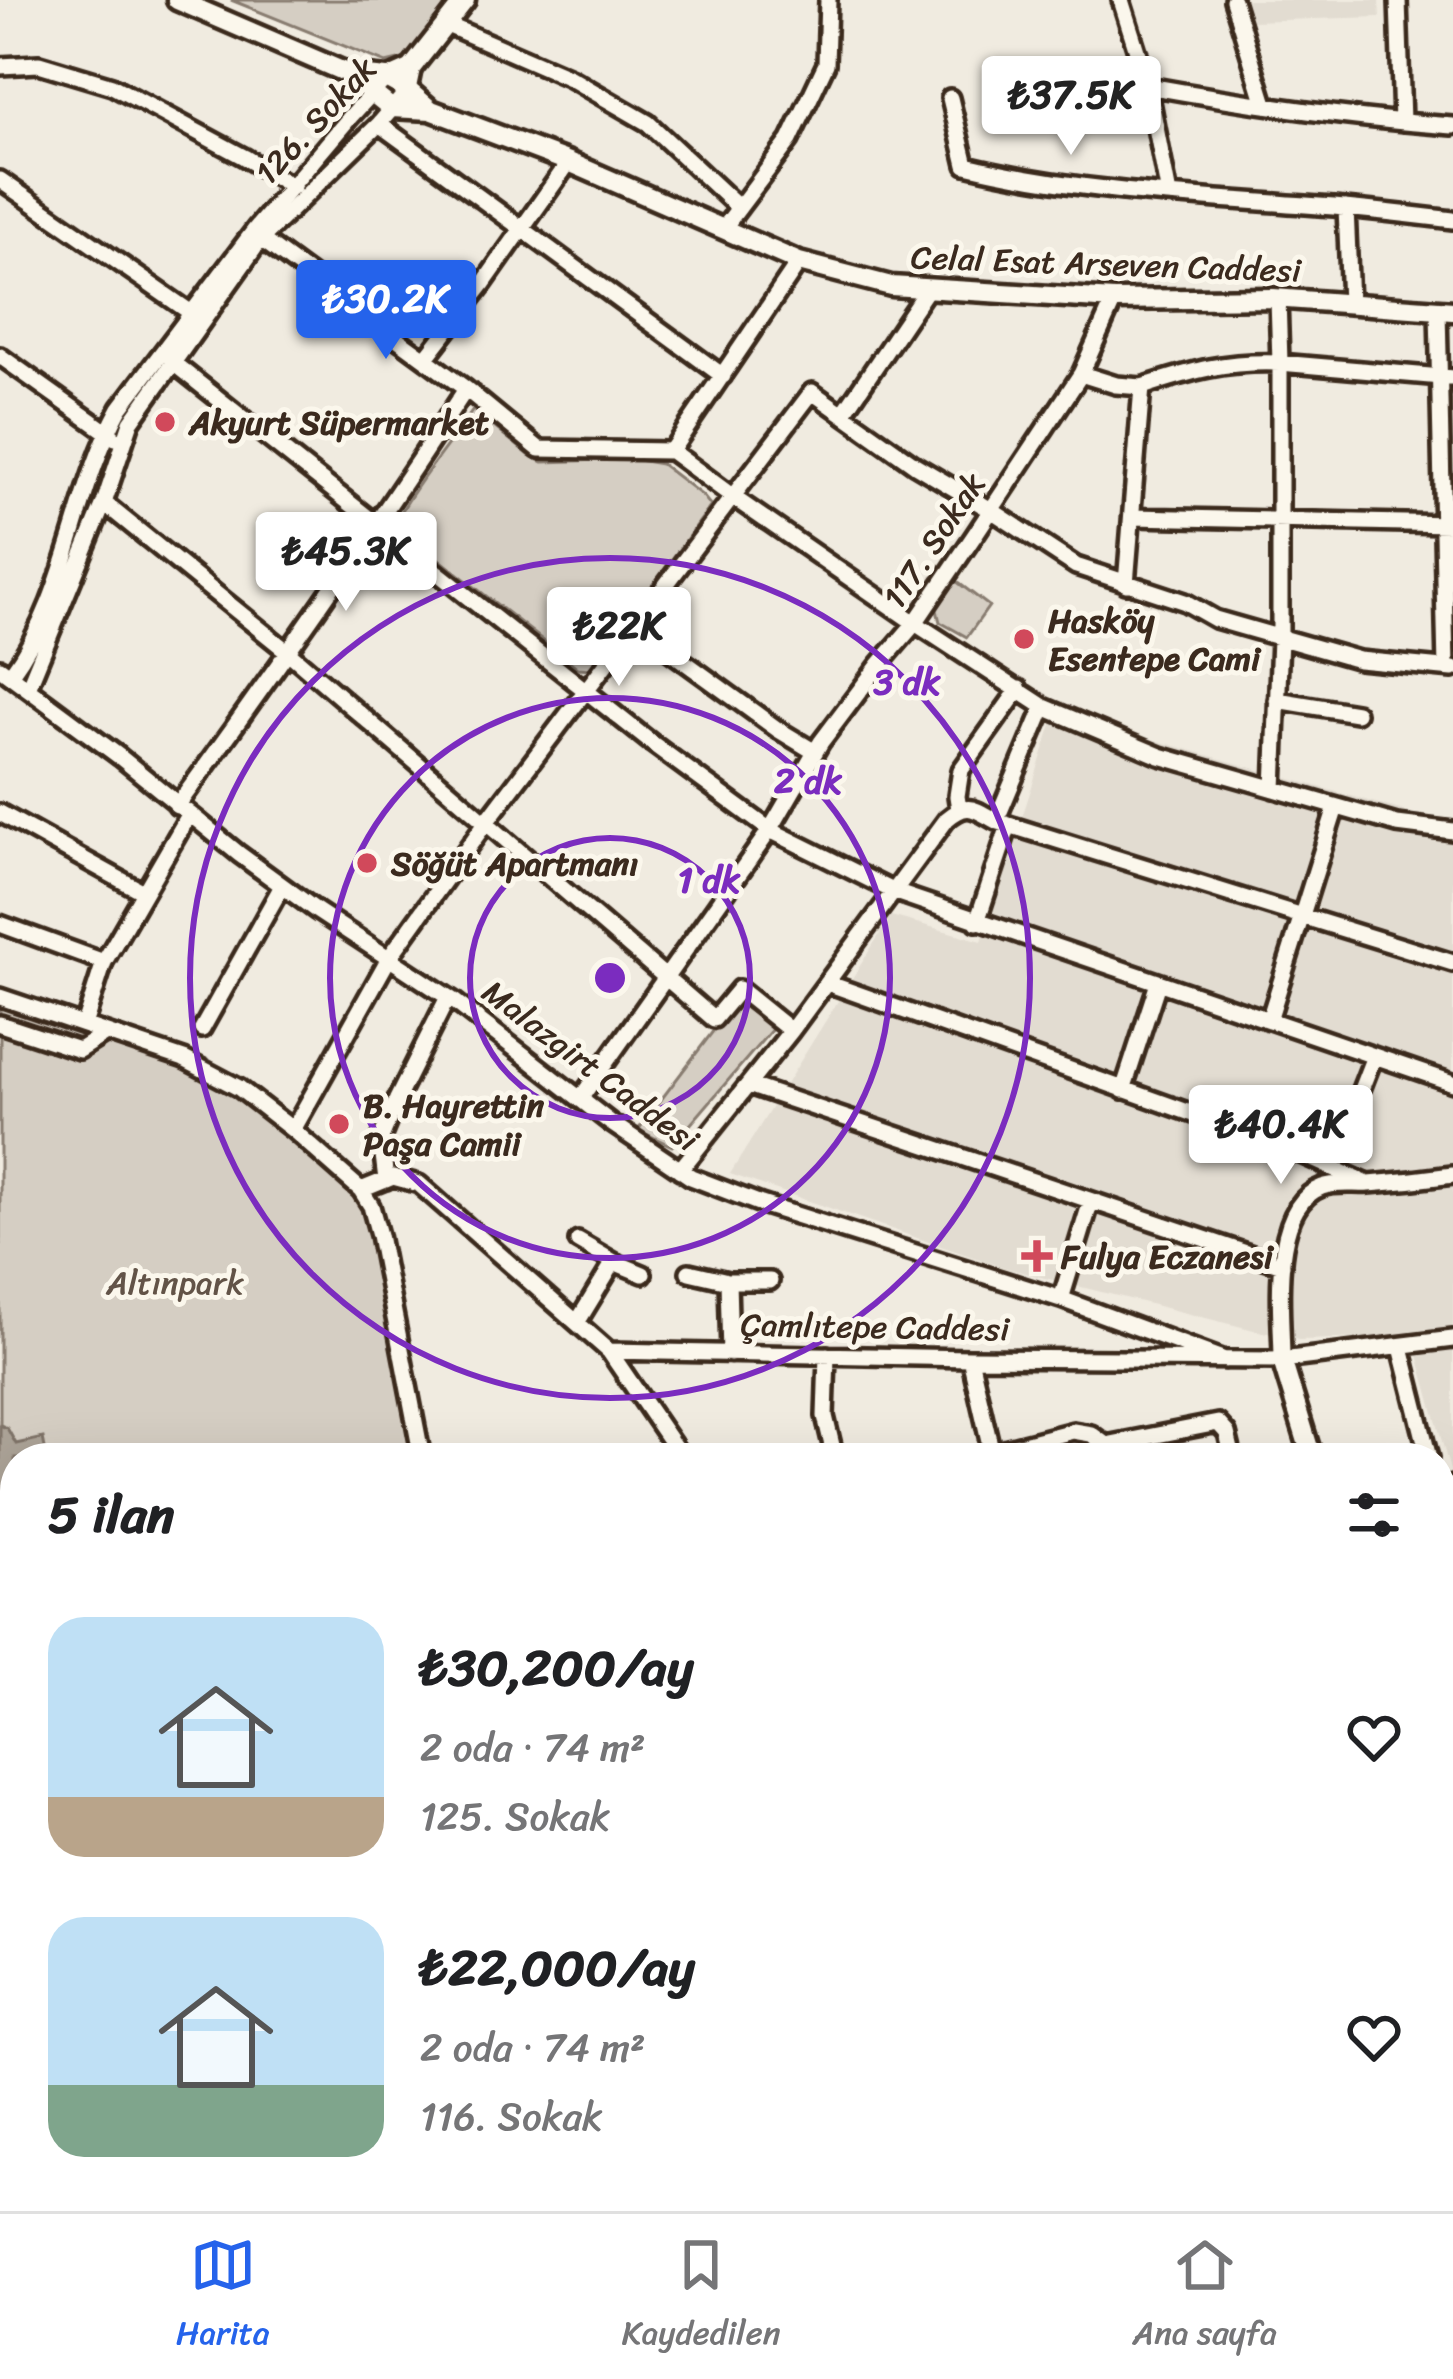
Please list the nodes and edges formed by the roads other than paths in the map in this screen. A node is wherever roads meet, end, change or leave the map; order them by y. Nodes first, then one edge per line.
1 (177, 0) edge
2 (465, 0) edge
3 (828, 0) edge
4 (1121, 0) edge
5 (1233, 0) edge
6 (1398, 0) edge
7 (446, 24) junction
8 (413, 66) junction
9 (0, 67) edge
10 (349, 74) junction
11 (386, 78) junction
12 (1148, 86) junction
13 (407, 90) junction
14 (373, 94) junction
15 (950, 98) dead end
16 (1265, 104) junction
17 (430, 110) junction
18 (385, 117) junction
19 (1402, 122) junction
20 (1453, 126) edge
21 (569, 162) junction
22 (0, 180) edge
23 (293, 187) junction
24 (1169, 195) junction
25 (739, 208) junction
26 (1346, 208) junction
27 (1453, 220) edge
28 (723, 229) junction
29 (523, 230) junction
30 (261, 239) junction
31 (799, 262) junction
32 (928, 288) junction
33 (1278, 298) junction
34 (1114, 300) junction
35 (1350, 302) junction
36 (1445, 310) edge
37 (190, 312) junction
38 (0, 356) edge
39 (425, 359) junction
40 (172, 362) junction
41 (1280, 363) junction
42 (1081, 374) junction
43 (723, 376) junction
44 (1447, 376) edge
45 (1142, 387) junction
46 (466, 389) junction
47 (843, 414) junction
48 (106, 432) junction
49 (124, 443) junction
50 (671, 451) junction
51 (733, 497) junction
52 (104, 502) junction
53 (992, 509) junction
54 (1132, 517) junction
55 (1280, 522) junction
56 (1449, 524) edge
57 (377, 525) junction
58 (1126, 584) junction
59 (915, 623) junction
60 (635, 626) junction
61 (1280, 638) junction
62 (289, 652) junction
63 (1450, 668) edge
64 (6, 671) edge
65 (28, 688) junction
66 (1019, 689) junction
67 (586, 691) junction
68 (1277, 700) junction
69 (1044, 707) junction
70 (1356, 713) dead end
71 (815, 752) junction
72 (1274, 789) junction
73 (1336, 806) junction
74 (958, 809) junction
75 (183, 810) junction
76 (0, 813) edge
77 (487, 821) junction
78 (1002, 823) junction
79 (770, 830) junction
80 (1453, 831) edge
81 (282, 886) junction
82 (143, 892) junction
83 (895, 892) junction
84 (1301, 916) junction
85 (977, 922) junction
86 (0, 924) edge
87 (389, 958) junction
88 (104, 962) junction
89 (1453, 963) edge
90 (665, 979) junction
91 (827, 983) junction
92 (1158, 983) junction
93 (448, 997) junction
94 (2, 1000) edge
95 (1268, 1020) junction
96 (0, 1024) edge
97 (84, 1025) junction
98 (202, 1029) dead end
99 (791, 1031) junction
100 (106, 1033) junction
101 (1374, 1056) junction
102 (1453, 1083) edge
103 (748, 1085) junction
104 (1123, 1090) junction
105 (580, 1099) junction
106 (293, 1130) junction
107 (1331, 1168) junction
108 (680, 1170) junction
109 (1453, 1175) edge
110 (386, 1180) junction
111 (1368, 1184) junction
112 (361, 1190) junction
113 (1091, 1201) junction
114 (578, 1241) dead end
115 (614, 1262) junction
116 (1282, 1265) junction
117 (689, 1272) dead end
118 (644, 1274) dead end
119 (728, 1281) junction
120 (770, 1281) dead end
121 (1061, 1299) junction
122 (578, 1321) junction
123 (1453, 1339) edge
124 (1401, 1347) junction
125 (609, 1351) junction
126 (730, 1354) junction
127 (827, 1355) junction
128 (970, 1358) junction
129 (1225, 1360) junction
130 (1282, 1360) junction
131 (419, 1443) edge
132 (672, 1443) edge
133 (831, 1443) edge
134 (990, 1443) edge
135 (1035, 1443) edge
136 (1099, 1443) edge
137 (1141, 1443) edge
138 (1229, 1443) edge
139 (1307, 1443) edge
140 (1425, 1443) edge

1 - 10 main road
2 - 7 main road
3 - 25 street
4 - 12 street
5 - 16 street
6 - 19 street
7 - 8 main road
7 - 25 street
8 - 11 street, 126. Sokak
8 - 13 street, 126. Sokak
9 - 23 street
10 - 11 main road
10 - 14 main road
11 - 13 main road
11 - 14 street, 126. Sokak
12 - 16 street
12 - 24 street
13 - 17 main road
13 - 18 street, 126. Sokak
14 - 18 main road
14 - 23 street, 126. Sokak
15 - 24 street
16 - 19 street
17 - 18 main road
17 - 21 main road, Celal Esat Arseven Caddesi
18 - 29 street
18 - 30 street, 126. Sokak
19 - 20 street
21 - 28 main road, Celal Esat Arseven Caddesi
21 - 29 street
22 - 37 street
23 - 37 street, 126. Sokak
24 - 26 street
25 - 28 street
26 - 27 street
26 - 35 street
28 - 31 main road, Celal Esat Arseven Caddesi
29 - 39 street
29 - 43 street
30 - 39 street
30 - 40 street, 126. Sokak
31 - 32 main road, Celal Esat Arseven Caddesi
31 - 43 street
32 - 34 main road, Celal Esat Arseven Caddesi
32 - 47 street
33 - 34 main road, Celal Esat Arseven Caddesi
33 - 35 main road, Celal Esat Arseven Caddesi
33 - 41 street
34 - 42 street, 117. Sokak
35 - 36 main road, Celal Esat Arseven Caddesi
36 - 44 street
37 - 48 street, 126. Sokak
38 - 48 street
39 - 46 street
40 - 49 street, 126. Sokak
40 - 57 street
41 - 44 street
41 - 45 street
41 - 55 street
42 - 45 street
42 - 53 street, 117. Sokak
43 - 50 street
44 - 56 street
45 - 54 street
46 - 50 street
46 - 57 street
47 - 51 street
47 - 53 street
48 - 49 street
48 - 64 street, 126. Sokak
49 - 52 street, 126. Sokak
50 - 51 street
51 - 59 street
51 - 60 street
52 - 62 street
52 - 65 street, 126. Sokak
53 - 58 street
53 - 59 street, 117. Sokak
54 - 55 street
54 - 58 street
55 - 56 street
55 - 61 street
56 - 63 street
57 - 62 street
57 - 67 street
58 - 61 street
59 - 66 street
59 - 71 street, 117. Sokak
60 - 67 street
60 - 71 street
61 - 63 street
61 - 68 street
62 - 75 street
62 - 77 street
64 - 65 street, Malazgirt Caddesi
65 - 75 street, Malazgirt Caddesi
66 - 69 street
66 - 74 street
67 - 77 street
67 - 79 street
68 - 70 street
68 - 72 street
69 - 72 street
69 - 78 street
71 - 79 street, 117. Sokak
72 - 73 street
73 - 80 street
73 - 84 street
74 - 78 street
74 - 83 street
75 - 81 street, Malazgirt Caddesi
75 - 82 street
76 - 82 street
77 - 87 street
77 - 90 street
78 - 84 street
78 - 85 street
79 - 83 street
79 - 90 street, 117. Sokak
81 - 87 street, Malazgirt Caddesi
81 - 98 street
82 - 88 street
83 - 85 street
83 - 91 street
84 - 89 street
84 - 95 street
85 - 92 street
86 - 88 street
87 - 93 street, Malazgirt Caddesi
87 - 106 street
88 - 97 street
90 - 99 street
90 - 105 street, 117. Sokak
91 - 99 street
91 - 104 street
92 - 95 street
92 - 104 street
93 - 105 street, Malazgirt Caddesi
93 - 110 street
94 - 97 street
95 - 101 street
96 - 100 street
97 - 100 street
99 - 103 street
100 - 106 street
101 - 102 street
101 - 107 street
103 - 108 street
103 - 113 street
104 - 107 street
105 - 108 street, Malazgirt Caddesi
106 - 112 street
107 - 111 street
108 - 121 street, Malazgirt Caddesi
109 - 111 street
110 - 112 street
110 - 122 street
111 - 116 street
112 - 131 street
113 - 116 street
113 - 121 street
114 - 115 street
115 - 118 street
115 - 122 street
116 - 130 street
117 - 119 street
119 - 120 street
119 - 126 street
121 - 129 street, Malazgirt Caddesi
122 - 125 street
123 - 124 street, Çamlıtepe Caddesi
124 - 130 street, Çamlıtepe Caddesi
124 - 140 street
125 - 126 street, Çamlıtepe Caddesi
125 - 132 street
126 - 127 street, Çamlıtepe Caddesi
127 - 128 street, Çamlıtepe Caddesi
127 - 133 street
128 - 129 street, Çamlıtepe Caddesi
128 - 134 street
129 - 130 street, Çamlıtepe Caddesi
130 - 139 main road
135 - 136 street
137 - 138 street

